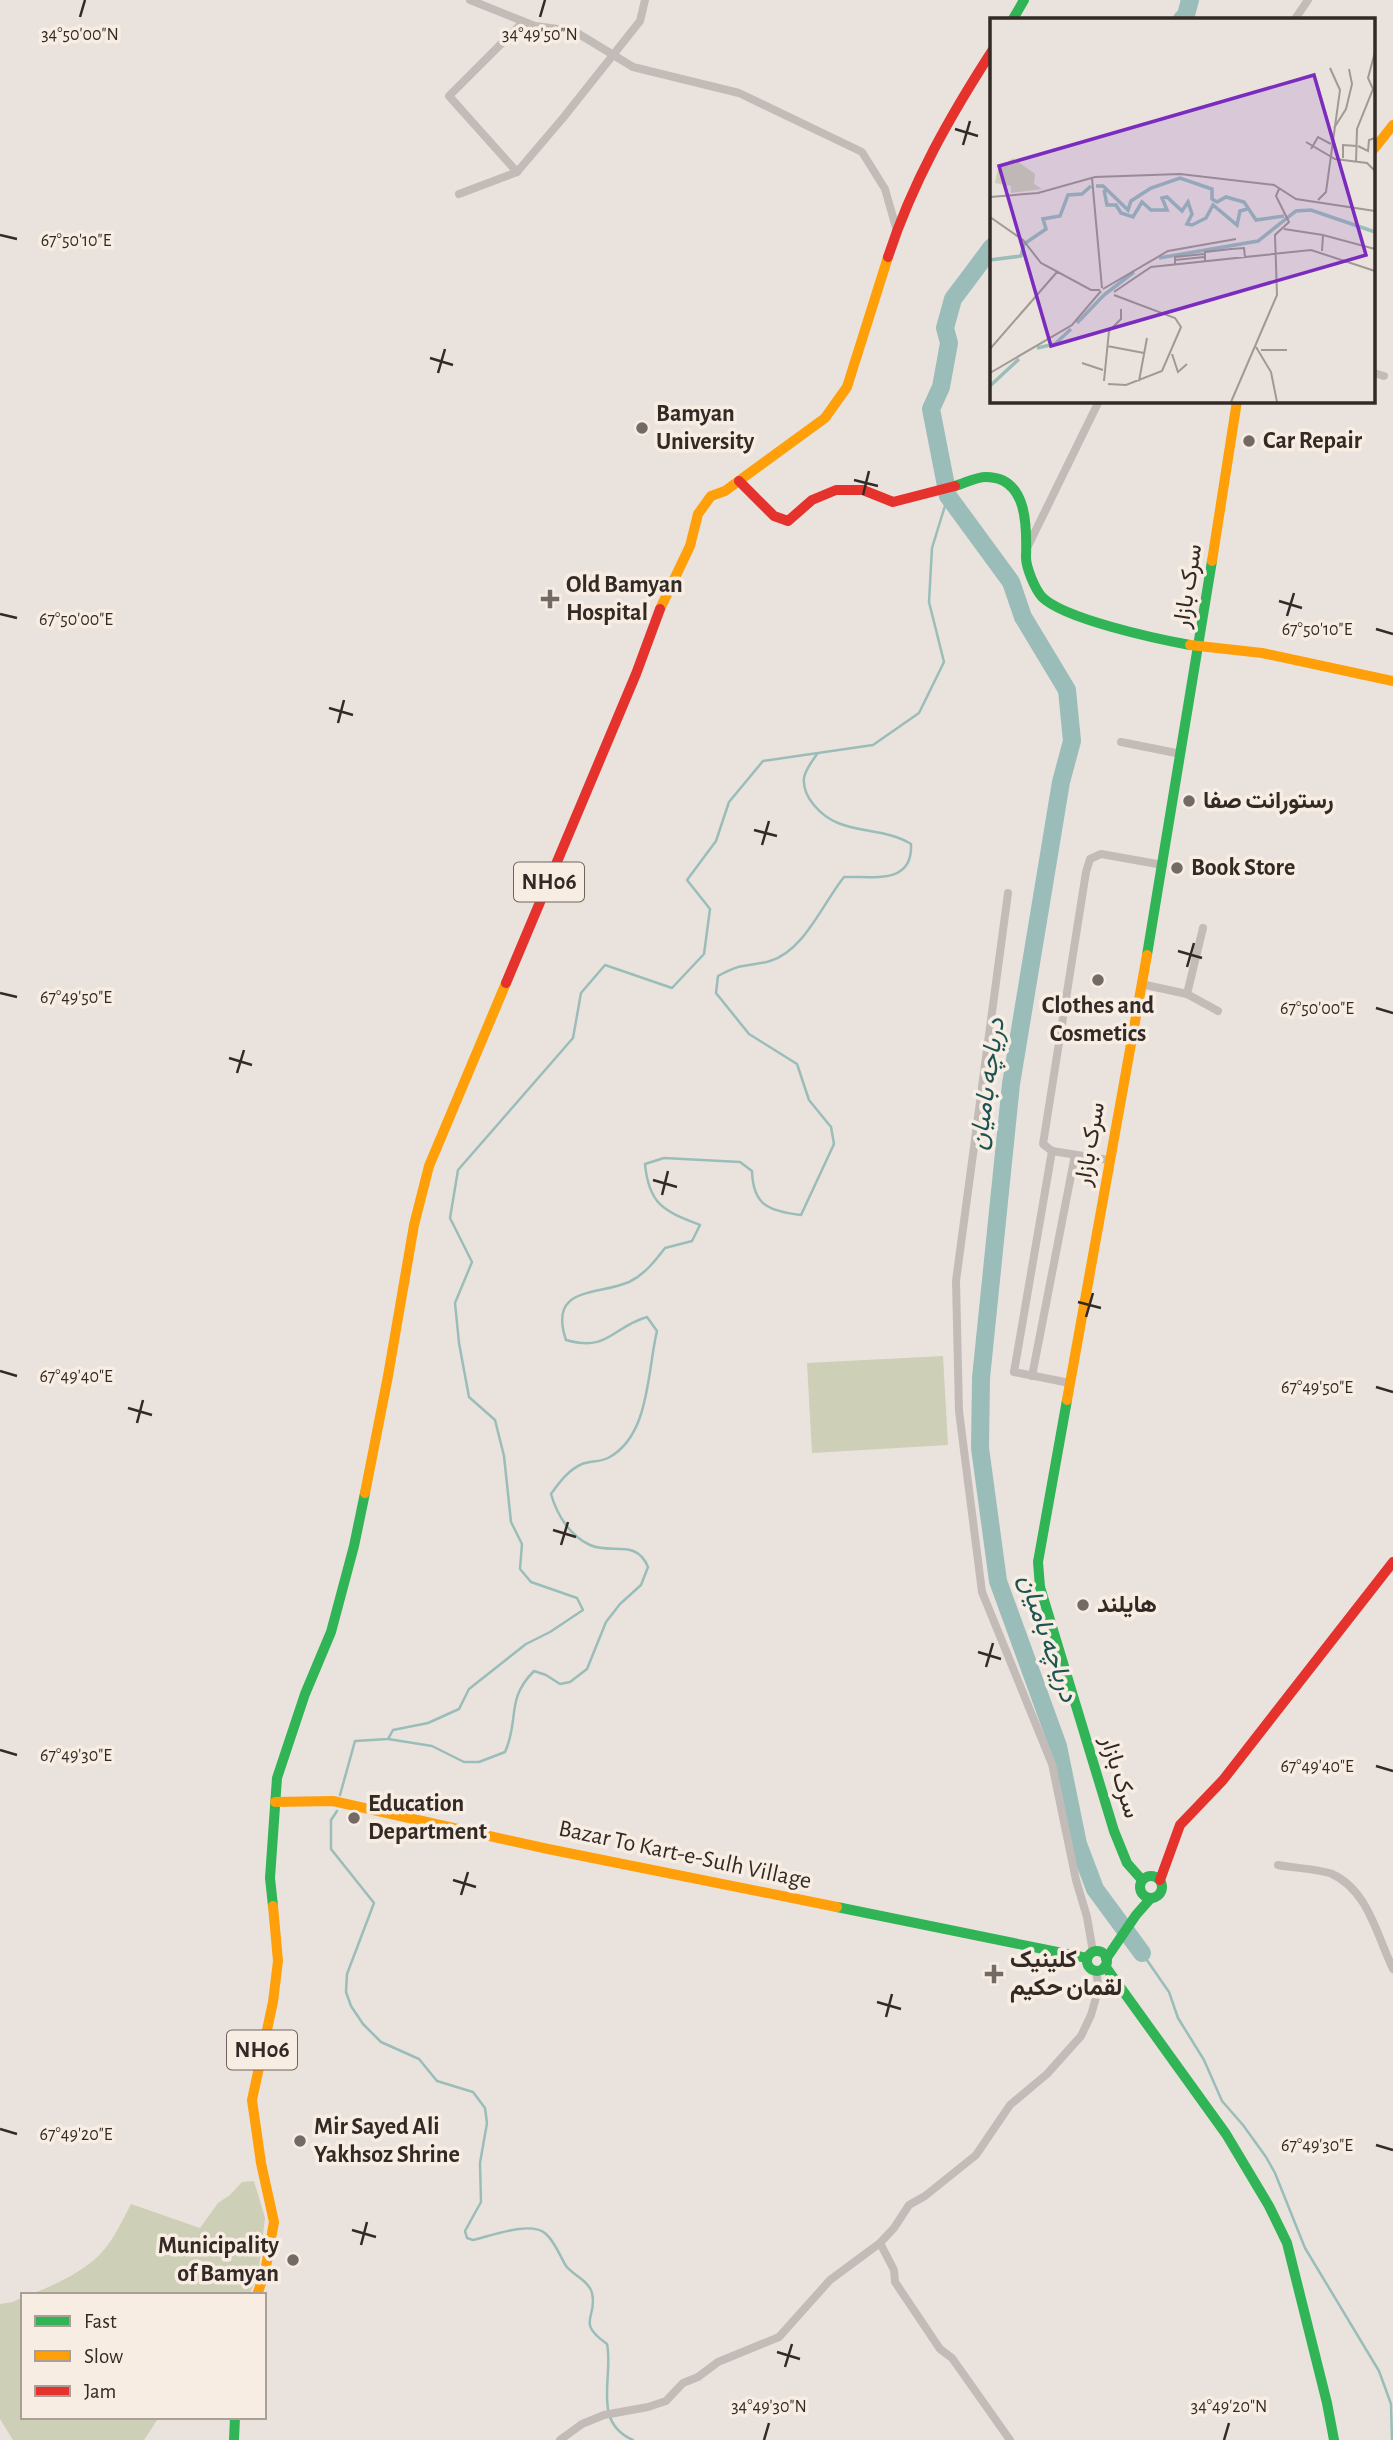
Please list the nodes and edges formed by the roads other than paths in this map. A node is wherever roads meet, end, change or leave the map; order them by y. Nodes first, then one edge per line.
1 (470, 0) edge
2 (645, 0) edge
3 (1024, 0) edge
4 (1308, 0) edge
5 (1014, 18) edge
6 (1297, 18) edge
7 (523, 22) junction
8 (990, 54) edge
9 (613, 55) junction
10 (1393, 125) edge
11 (1376, 146) edge
12 (517, 172) junction
13 (459, 194) dead end
14 (897, 231) junction
15 (1376, 374) edge
16 (1384, 376) dead end
17 (1099, 402) edge
18 (1237, 402) edge
19 (739, 481) junction
20 (1028, 547) junction
21 (1200, 647) junction
22 (1393, 681) edge
23 (1121, 742) dead end
24 (1181, 754) junction
25 (1163, 865) junction
26 (1008, 893) dead end
27 (1203, 928) dead end
28 (1141, 984) junction
29 (1187, 994) junction
30 (1218, 1012) dead end
31 (1052, 1152) junction
32 (1075, 1155) junction
33 (1109, 1160) junction
34 (1032, 1376) junction
35 (1070, 1383) junction
36 (1393, 1562) edge
37 (275, 1801) junction
38 (1278, 1865) dead end
39 (1142, 1880) junction
40 (1160, 1880) junction
41 (1147, 1897) junction
42 (1098, 1960) junction
43 (1393, 1969) edge
44 (880, 2243) junction
45 (258, 2293) edge
46 (235, 2419) edge
47 (234, 2440) edge
48 (560, 2440) edge
49 (1010, 2440) edge
50 (1334, 2440) edge

1 - 7 street
2 - 9 street
3 - 5 main road
4 - 6 street
7 - 9 street
7 - 12 street
8 - 14 main road, NH06
9 - 12 street
9 - 14 street
10 - 11 main road
12 - 13 street
14 - 19 main road, NH06
15 - 16 street
17 - 20 street
18 - 21 main road, سرک بازار
19 - 20 main road
19 - 37 main road, NH06
20 - 21 main road
21 - 22 main road
21 - 24 main road, سرک بازار
23 - 24 street
24 - 25 main road, سرک بازار
25 - 28 main road, سرک بازار
25 - 31 street
26 - 42 street
27 - 29 street
28 - 29 street
28 - 33 main road, سرک بازار
29 - 30 street
31 - 32 street
31 - 34 street
32 - 33 street
32 - 34 street
33 - 35 main road, سرک بازار
34 - 35 street
35 - 39 main road, سرک بازار
36 - 40 main road
37 - 42 main road, Bazar To Kart-e-Sulh Village
37 - 45 main road, NH06
38 - 43 street
39 - 40 main road
39 - 41 main road
40 - 41 main road
41 - 42 main road
42 - 44 street
42 - 50 main road
44 - 48 street
44 - 49 street
46 - 47 main road

